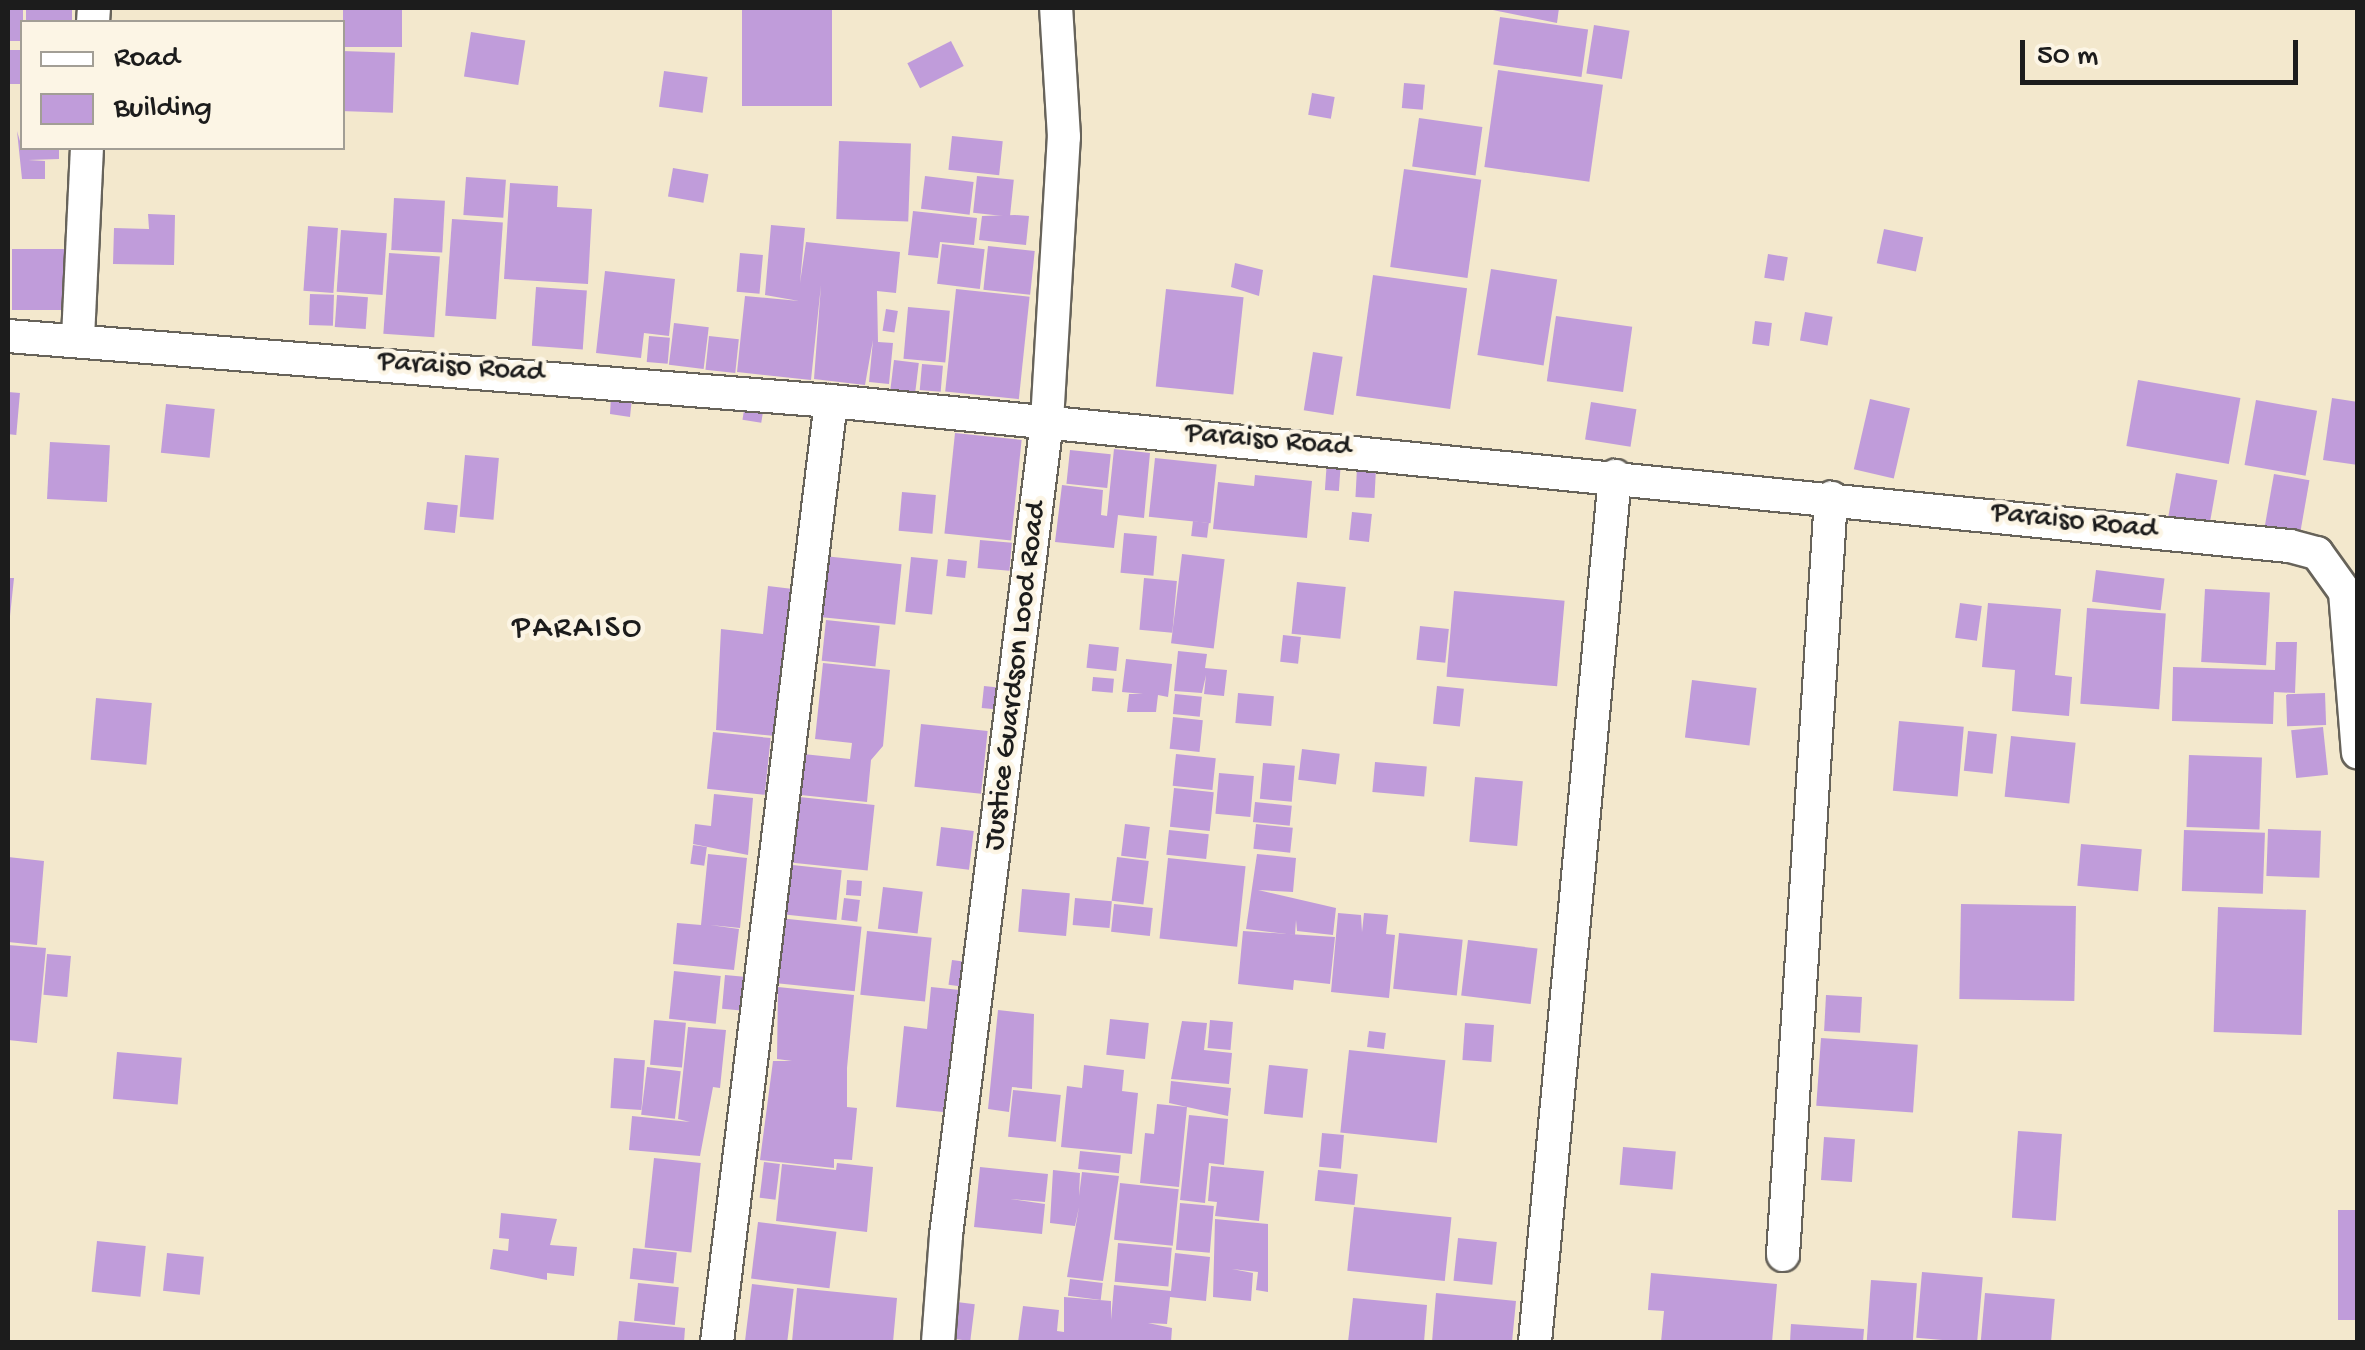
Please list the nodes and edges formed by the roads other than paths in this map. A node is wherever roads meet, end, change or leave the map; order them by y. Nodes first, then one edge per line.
1 (1056, 8) edge
2 (87, 150) edge
3 (8, 336) edge
4 (78, 338) junction
5 (831, 401) junction
6 (1047, 421) junction
7 (1615, 476) junction
8 (1830, 498) junction
9 (2358, 752) edge
10 (1782, 1255) dead end
11 (717, 1342) edge
12 (938, 1342) edge
13 (1535, 1342) edge

1 - 6 street, Justice Guardson Lood Road
2 - 4 street
3 - 4 street, Paraiso Road
4 - 5 street, Paraiso Road
5 - 6 street, Paraiso Road
5 - 11 street
6 - 7 street, Paraiso Road
6 - 12 street, Justice Guardson Lood Road
7 - 8 street, Paraiso Road
7 - 13 street
8 - 9 street, Paraiso Road
8 - 10 street

